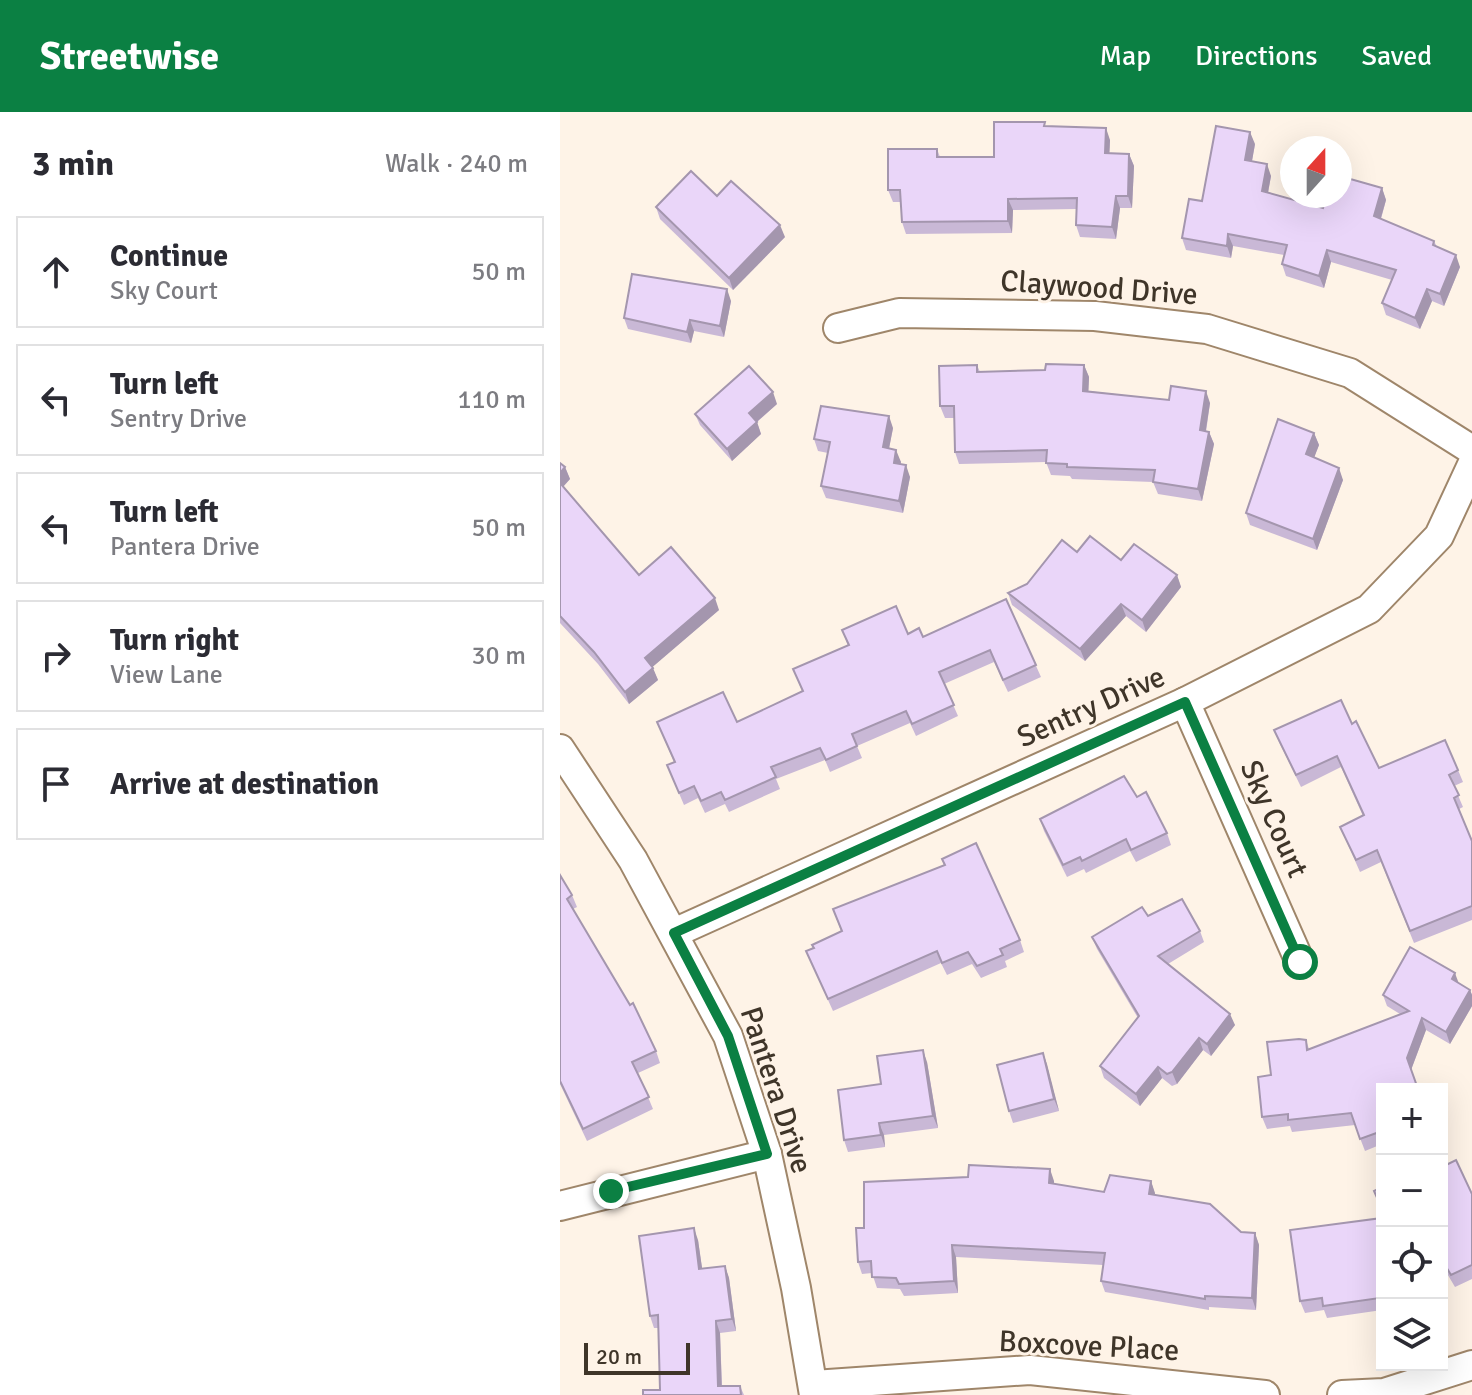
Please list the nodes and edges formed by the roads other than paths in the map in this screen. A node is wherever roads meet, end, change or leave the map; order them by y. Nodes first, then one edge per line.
1 (838, 328) dead end
2 (1472, 450) edge
3 (1472, 465) edge
4 (1185, 702) junction
5 (560, 749) edge
6 (674, 933) junction
7 (1300, 962) dead end
8 (767, 1154) junction
9 (560, 1206) edge
10 (1472, 1365) edge
11 (814, 1390) edge
12 (1265, 1395) edge
13 (1342, 1395) edge

1 - 2 street, Claywood Drive
3 - 4 street, Sentry Drive
4 - 6 street, Sentry Drive
4 - 7 street, Sky Court
5 - 6 street, Pantera Drive
6 - 8 street, Pantera Drive
8 - 9 street
8 - 11 street, Pantera Drive
10 - 13 street
11 - 12 street, Boxcove Place

